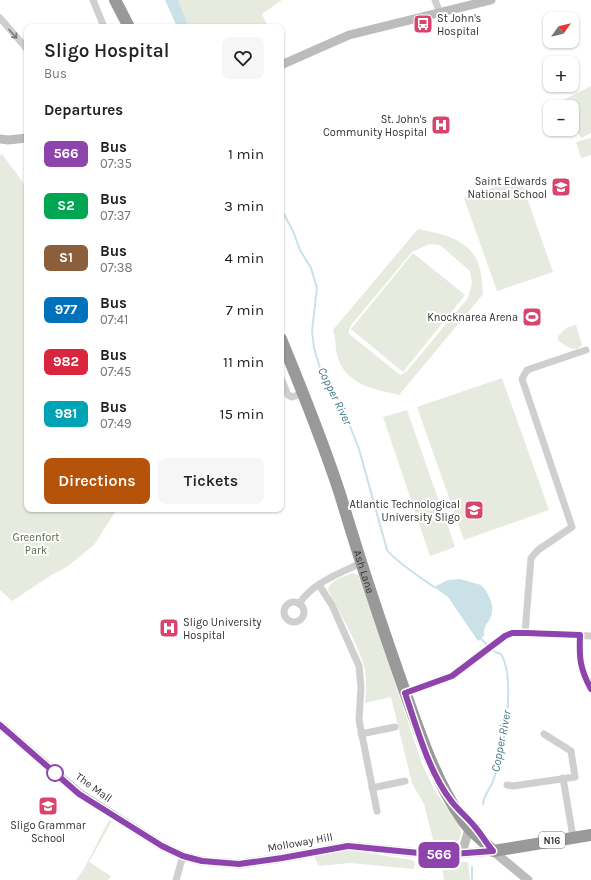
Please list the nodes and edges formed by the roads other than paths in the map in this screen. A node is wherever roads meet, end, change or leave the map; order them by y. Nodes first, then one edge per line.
1 (93, 0) edge
2 (115, 0) edge
3 (436, 0) edge
4 (491, 0) edge
5 (440, 13) junction
6 (0, 18) edge
7 (103, 24) edge
8 (127, 24) edge
9 (24, 46) edge
10 (284, 64) edge
11 (0, 138) edge
12 (24, 138) edge
13 (284, 346) edge
14 (586, 350) dead end
15 (284, 385) edge
16 (303, 393) junction
17 (361, 563) junction
18 (319, 585) junction
19 (300, 604) dead end
20 (526, 633) junction
21 (580, 635) junction
22 (591, 636) edge
23 (591, 689) edge
24 (405, 693) junction
25 (0, 725) edge
26 (395, 727) dead end
27 (361, 734) junction
28 (544, 734) dead end
29 (563, 778) junction
30 (405, 781) dead end
31 (507, 785) dead end
32 (372, 788) junction
33 (452, 802) junction
34 (377, 811) dead end
35 (469, 829) junction
36 (591, 835) edge
37 (573, 837) junction
38 (484, 841) junction
39 (493, 851) junction
40 (458, 855) junction
41 (183, 856) junction
42 (176, 880) edge
43 (528, 880) edge

1 - 7 street
2 - 8 highway
3 - 5 street
4 - 5 main road
5 - 10 main road
6 -> 9 street
11 - 12 main road
13 - 16 highway, Ash Lane
14 - 20 street
15 - 16 street
16 - 17 highway, Ash Lane
17 - 18 street
17 - 24 highway, Ash Lane
18 - 19 street
18 - 27 street
20 - 21 street
20 - 24 street
21 - 22 street
21 - 23 street
24 - 33 highway, Ash Lane
25 - 41 main road, The Mall
26 - 27 street
27 - 32 street
28 - 29 street
29 - 31 street
29 - 37 street
30 - 32 street
32 - 34 street
33 - 35 highway, Ash Lane
33 - 38 highway, Ash Lane
35 - 38 highway, Ash Lane
35 - 40 main road
36 - 37 highway, N16
37 - 39 highway, N16
38 - 39 highway, Ash Lane
39 - 40 main road, Molloway Hill
39 - 43 main road
40 - 41 main road, Molloway Hill
41 - 42 street

